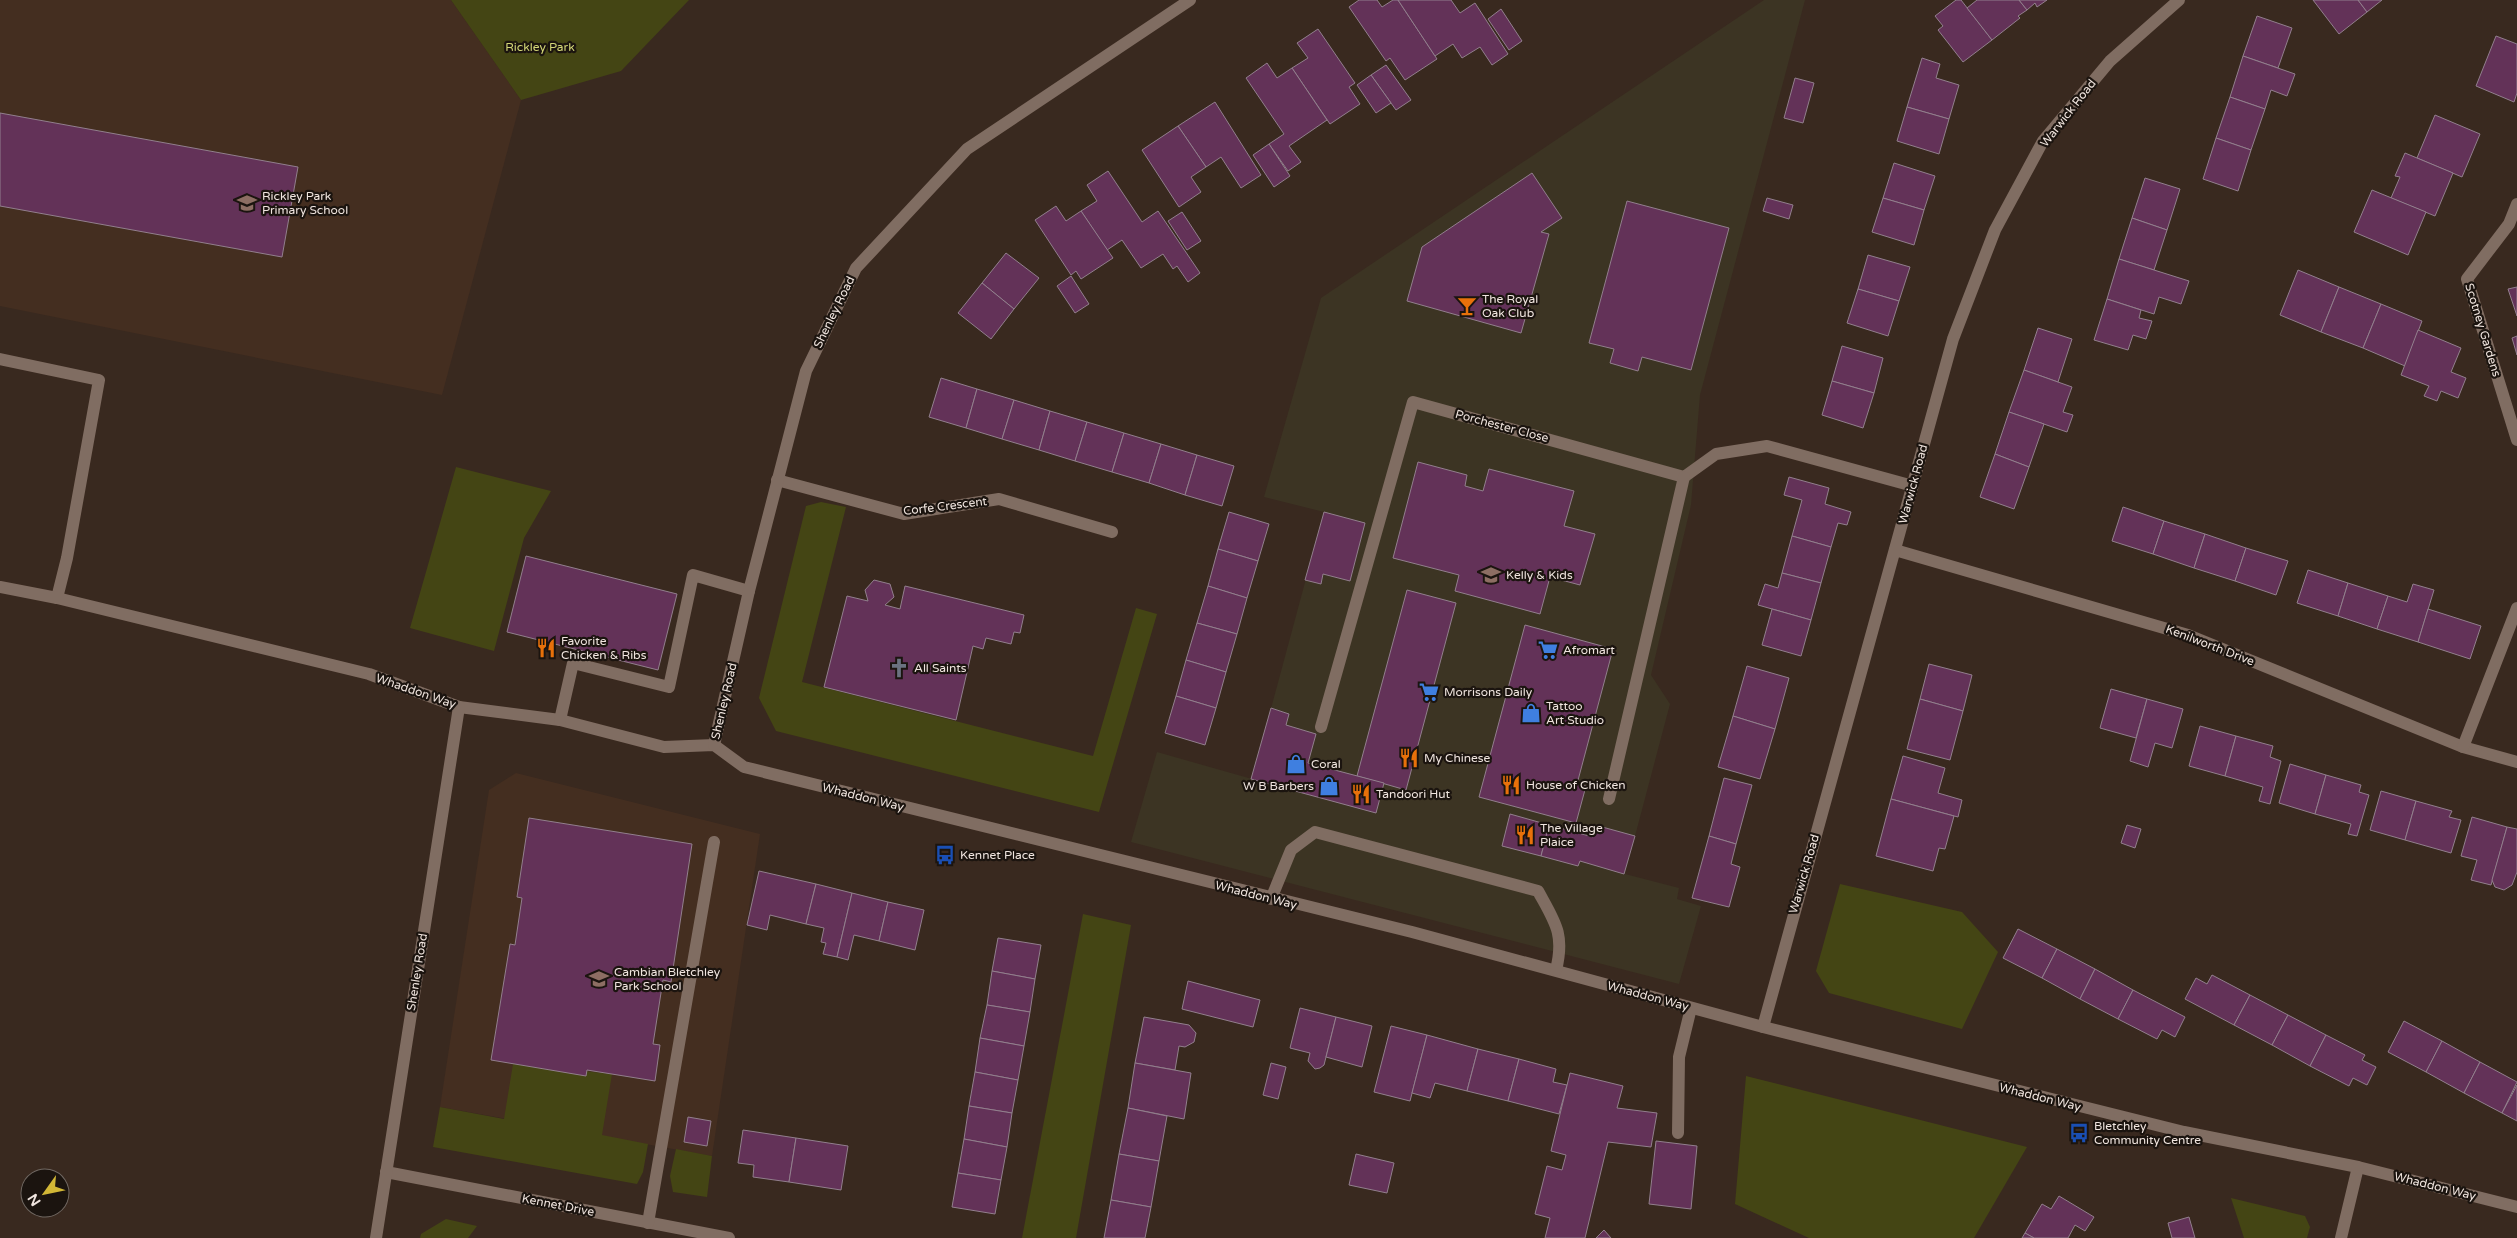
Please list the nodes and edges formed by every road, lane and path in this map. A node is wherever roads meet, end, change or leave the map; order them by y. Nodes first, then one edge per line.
1 (1190, 0) edge
2 (2179, 0) edge
3 (2517, 204) edge
4 (0, 359) edge
5 (2517, 440) edge
6 (1684, 477) junction
7 (777, 480) junction
8 (1913, 486) junction
9 (1112, 532) dead end
10 (1895, 550) junction
11 (0, 586) edge
12 (749, 591) junction
13 (57, 598) junction
14 (2517, 608) edge
15 (459, 706) junction
16 (560, 720) junction
17 (1321, 727) dead end
18 (714, 745) junction
19 (2463, 747) junction
20 (2517, 762) edge
21 (1609, 799) dead end
22 (714, 842) dead end
23 (1270, 899) junction
24 (1556, 970) junction
25 (1691, 1008) junction
26 (1763, 1027) junction
27 (1678, 1133) dead end
28 (2358, 1167) junction
29 (386, 1172) junction
30 (2517, 1207) edge
31 (648, 1223) junction
32 (376, 1238) edge
33 (729, 1238) edge
34 (2341, 1238) edge

1 - 7 street, Shenley Road
2 - 8 street, Warwick Road
3 - 5 street, Scotney Gardens
4 - 13 street
6 - 8 street
6 - 17 street, Porchester Close
6 - 21 street
7 - 9 street, Corfe Crescent
7 - 12 street, Shenley Road
8 - 10 street, Warwick Road
10 - 19 street, Kenilworth Drive
10 - 26 street, Warwick Road
11 - 13 street, Whaddon Way
12 - 16 street
12 - 18 street, Shenley Road
13 - 15 street, Whaddon Way
14 - 19 street
15 - 16 street, Whaddon Way
15 - 29 street, Shenley Road
16 - 18 street, Whaddon Way
18 - 23 street, Whaddon Way
19 - 20 street, Kenilworth Drive
22 - 31 street
23 - 24 street, Whaddon Way
23 - 24 street
24 - 25 street, Whaddon Way
25 - 26 street, Whaddon Way
25 - 27 street
26 - 28 street, Whaddon Way
28 - 30 street, Whaddon Way
28 - 34 street
29 - 31 street, Kennet Drive
29 - 32 street, Shenley Road
31 - 33 street, Kennet Drive

